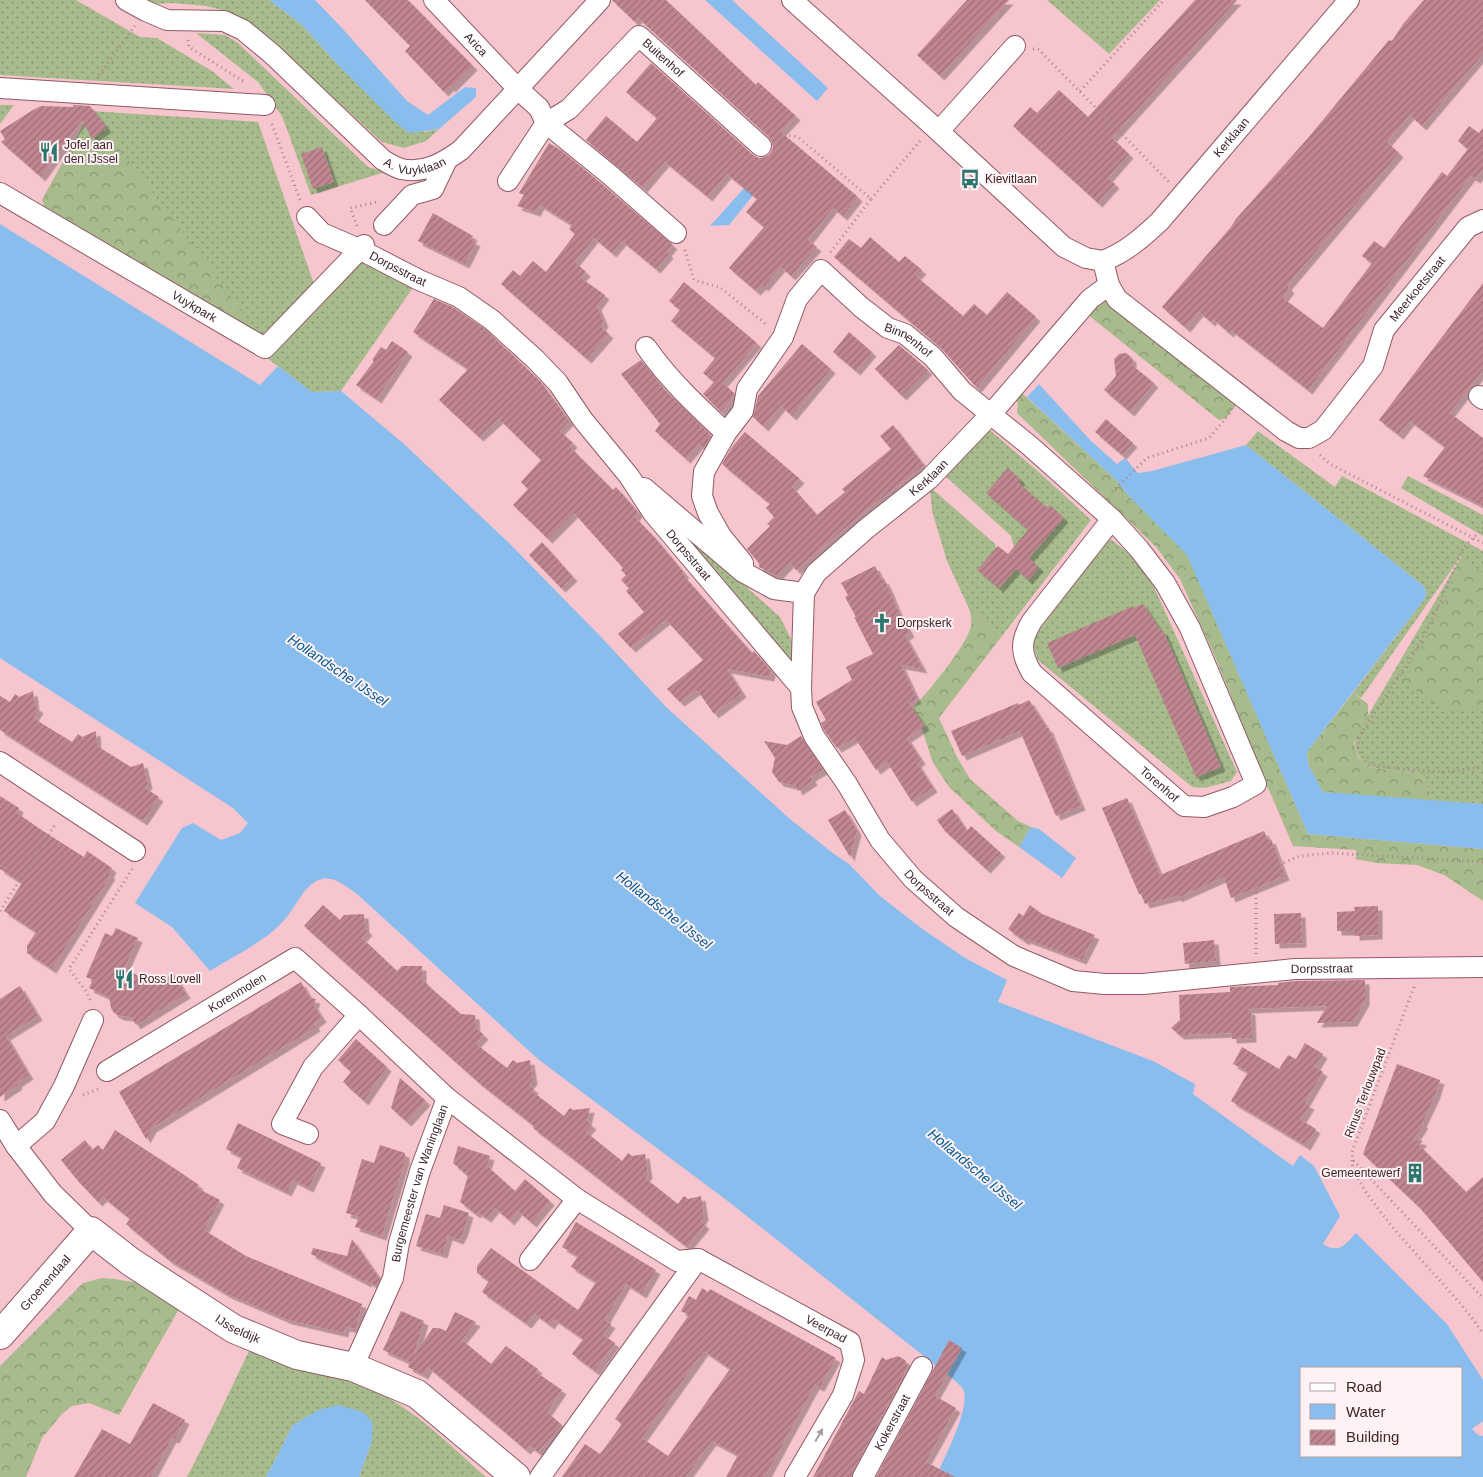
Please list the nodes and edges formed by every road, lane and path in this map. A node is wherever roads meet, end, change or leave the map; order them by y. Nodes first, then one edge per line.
1 (126, 0) edge
2 (434, 0) edge
3 (600, 0) edge
4 (792, 0) edge
5 (1164, 0) edge
6 (1349, 0) edge
7 (146, 11) junction
8 (1015, 46) joint
9 (0, 88) edge
10 (518, 89) junction
11 (1080, 91) junction
12 (85, 93) junction
13 (265, 105) dead end
14 (546, 123) junction
15 (936, 128) junction
16 (761, 146) joint
17 (446, 162) junction
18 (508, 181) dead end
19 (0, 193) edge
20 (1182, 195) junction
21 (871, 199) junction
22 (307, 217) dead end
23 (1483, 220) edge
24 (384, 225) dead end
25 (676, 233) joint
26 (362, 247) junction
27 (1103, 261) junction
28 (821, 270) junction
29 (1110, 285) junction
30 (782, 338) junction
31 (646, 347) dead end
32 (1243, 398) junction
33 (991, 414) junction
34 (726, 433) junction
35 (1309, 438) junction
36 (629, 476) junction
37 (1114, 490) dead end
38 (1112, 520) junction
39 (1483, 528) edge
40 (1472, 538) junction
41 (1483, 543) edge
42 (742, 572) junction
43 (804, 593) junction
44 (801, 688) junction
45 (0, 762) edge
46 (1483, 767) edge
47 (68, 806) junction
48 (135, 850) joint
49 (1483, 862) edge
50 (0, 911) edge
51 (1420, 967) junction
52 (1483, 967) edge
53 (1256, 972) junction
54 (359, 1014) junction
55 (93, 1020) joint
56 (107, 1071) joint
57 (64, 1086) junction
58 (447, 1098) junction
59 (0, 1120) edge
60 (308, 1134) dead end
61 (16, 1146) junction
62 (1352, 1152) junction
63 (577, 1199) junction
64 (91, 1231) junction
65 (530, 1260) dead end
66 (698, 1260) junction
67 (1483, 1298) edge
68 (1483, 1334) edge
69 (0, 1335) edge
70 (353, 1367) junction
71 (922, 1367) dead end
72 (516, 1477) edge
73 (540, 1477) edge
74 (795, 1477) edge
75 (862, 1477) edge

1 - 7 street
2 - 10 street, Arica
3 - 10 street, A. Vuyklaan
4 - 15 street
5 - 11 path
6 - 20 street, Kerklaan
7 - 12 path
7 - 17 street, A. Vuyklaan
8 - 11 path
8 - 15 street
9 - 12 street
10 - 14 street
10 - 17 street, A. Vuyklaan
11 - 20 path
12 - 13 street
14 - 16 street, Buitenhof
14 - 18 street, Buitenhof
14 - 25 street
15 - 21 path
15 - 27 street
16 - 21 path
17 - 24 street
19 - 26 street, Vuykpark
20 - 27 street, Kerklaan
21 - 28 path
22 - 26 street, Dorpsstraat
23 - 35 street, Meerkoetstraat
25 - 30 path
26 - 36 street, Dorpsstraat
27 - 29 street
28 - 30 street
28 - 33 street, Binnenhof
29 - 32 street
29 - 33 street, Kerklaan
30 - 34 street
31 - 34 street
32 - 35 street
32 - 37 path
33 - 38 street, Torenhof
33 - 43 street, Kerklaan
34 - 42 street
35 - 40 path
36 - 42 street, Dorpsstraat
36 - 44 street, Dorpsstraat
38 - 38 street, Torenhof
39 - 40 path
40 - 41 path
40 - 46 path
42 - 43 street, Dorpsstraat
43 - 44 street
44 - 53 street, Dorpsstraat
45 - 47 street
47 - 48 street
47 - 50 path
48 - 55 path
49 - 53 path
51 - 52 street, Dorpsstraat
51 - 53 street, Dorpsstraat
51 - 62 path, Rinus Terlouwpad
54 - 56 street, Korenmolen
54 - 58 street
54 - 60 street
55 - 57 street
56 - 57 path
57 - 61 street
58 - 63 street, Burgemeester van Waninglaan
58 - 70 street, Burgemeester van Waninglaan
59 - 61 street, IJsseldijk
61 - 64 street, IJsseldijk
62 - 67 path, Rinus Terlouwpad
62 - 68 path
63 - 65 street
63 - 66 street, Burgemeester van Waninglaan
64 - 69 street, Groenendaal
64 - 70 street, IJsseldijk
66 - 73 street
74 -> 66 street, Veerpad
70 - 72 street, IJsseldijk
71 - 75 street, Kokerstraat

